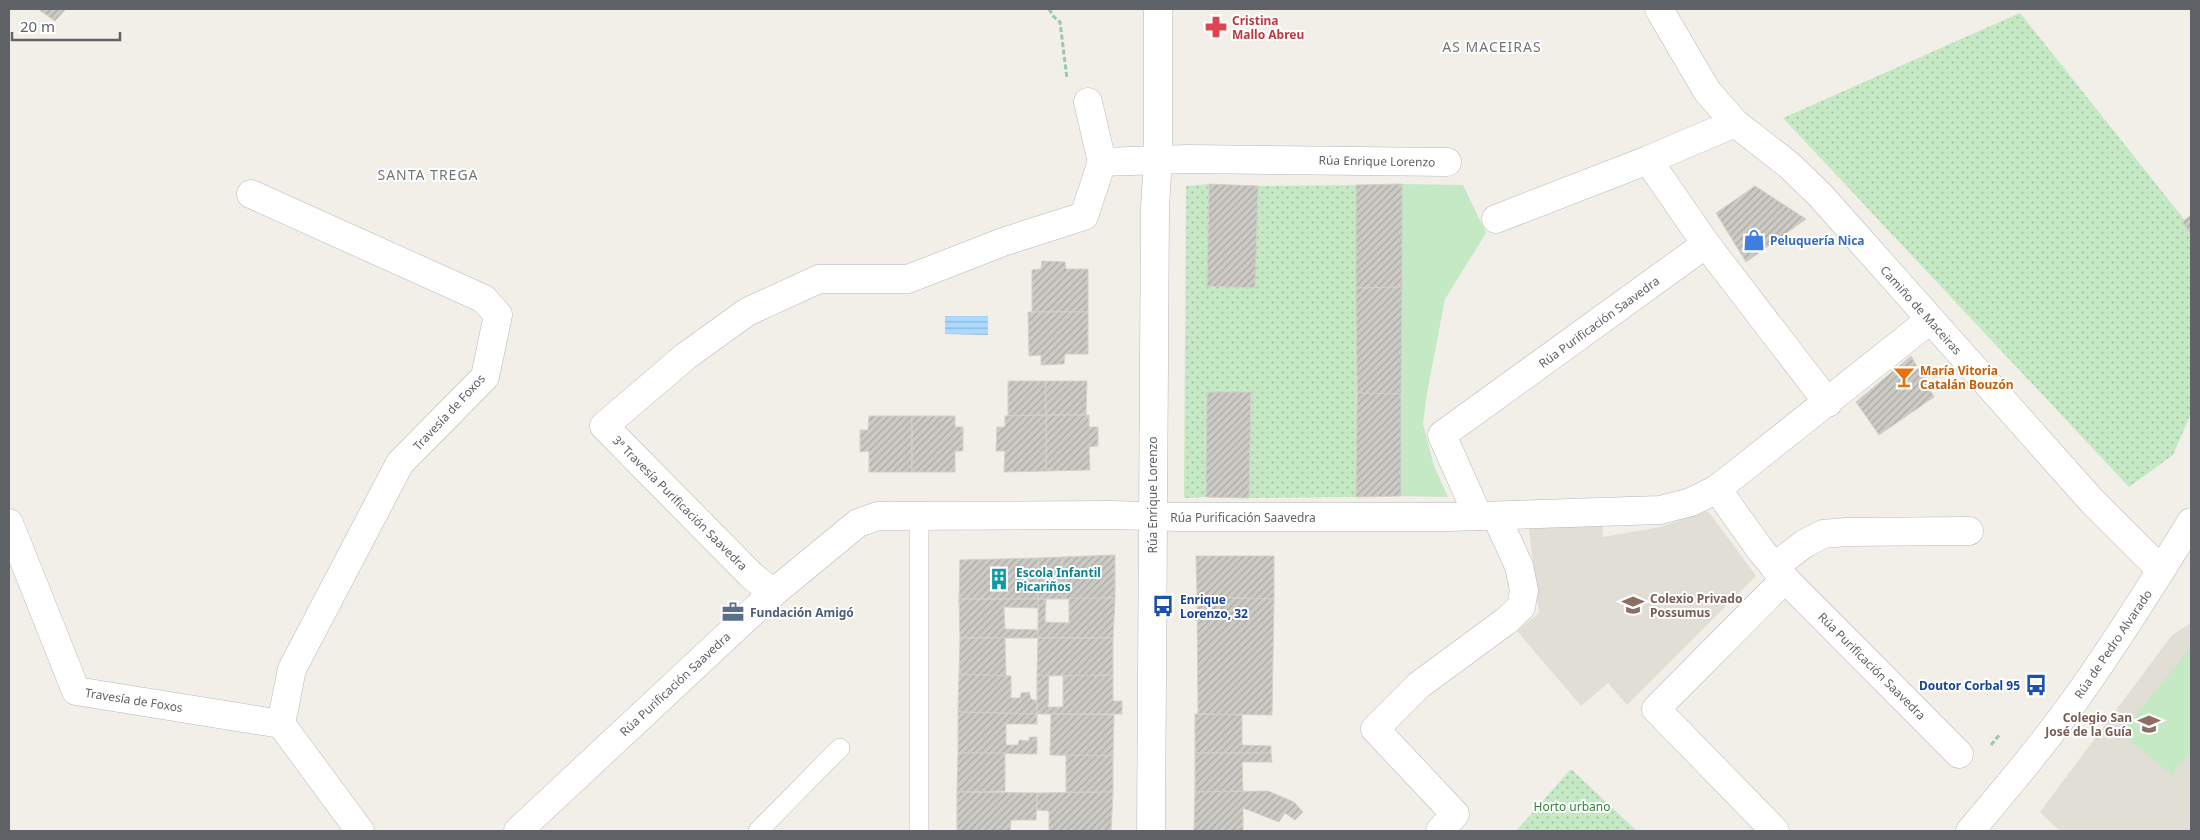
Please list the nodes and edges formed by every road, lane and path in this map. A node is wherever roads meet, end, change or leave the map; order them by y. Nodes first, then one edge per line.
1 (1049, 9) edge
2 (1158, 9) edge
3 (1659, 9) edge
4 (1088, 102) joint
5 (1735, 123) junction
6 (1158, 159) junction
7 (1648, 160) junction
8 (1102, 162) junction
9 (1448, 162) dead end
10 (251, 194) dead end
11 (1496, 219) dead end
12 (1706, 244) junction
13 (1930, 320) junction
14 (1828, 403) junction
15 (1717, 489) junction
16 (1152, 515) junction
17 (919, 516) junction
18 (1487, 516) junction
19 (9, 523) edge
20 (1969, 531) dead end
21 (2187, 540) edge
22 (2161, 570) junction
23 (1780, 573) junction
24 (773, 593) junction
25 (281, 724) junction
26 (2000, 734) dead end
27 (1991, 746) dead end
28 (840, 748) dead end
29 (1959, 754) dead end
30 (360, 831) edge
31 (518, 831) edge
32 (758, 831) edge
33 (919, 831) edge
34 (1151, 831) edge
35 (1440, 831) edge
36 (1775, 831) edge
37 (1970, 831) edge

1 - 4 path
2 - 6 street, Rúa Enrique Lorenzo
3 - 5 street, Camiño de Maceiras
4 - 8 street
5 - 7 street
5 - 13 street, Camiño de Maceiras
6 - 8 street
6 - 9 street, Rúa Enrique Lorenzo
6 - 16 street, Rúa Enrique Lorenzo
7 - 11 street
7 - 12 street
8 - 24 street, 3ª Travesía Purificación Saavedra
10 - 25 street, Travesía de Foxos
12 - 14 street
12 - 18 street, Rúa Purificación Saavedra
13 - 14 street, Rúa Purificación Saavedra
13 - 22 street, Camiño de Maceiras
14 - 15 street, Rúa Purificación Saavedra
15 - 18 street, Rúa Purificación Saavedra
15 - 23 street, Rúa Purificación Saavedra
16 - 17 street, Rúa Purificación Saavedra
16 - 18 street, Rúa Purificación Saavedra
16 - 34 street, Rúa Enrique Lorenzo
17 - 24 street, Rúa Purificación Saavedra
17 - 33 lane
18 - 35 street
19 - 25 street, Travesía de Foxos
20 - 23 street
21 - 22 street, Rúa de Pedro Alvarado
22 - 37 street, Rúa de Pedro Alvarado
23 - 29 street, Rúa Purificación Saavedra
23 - 36 street
24 - 31 street, Rúa Purificación Saavedra
25 - 30 street
26 - 27 path
28 - 32 lane

